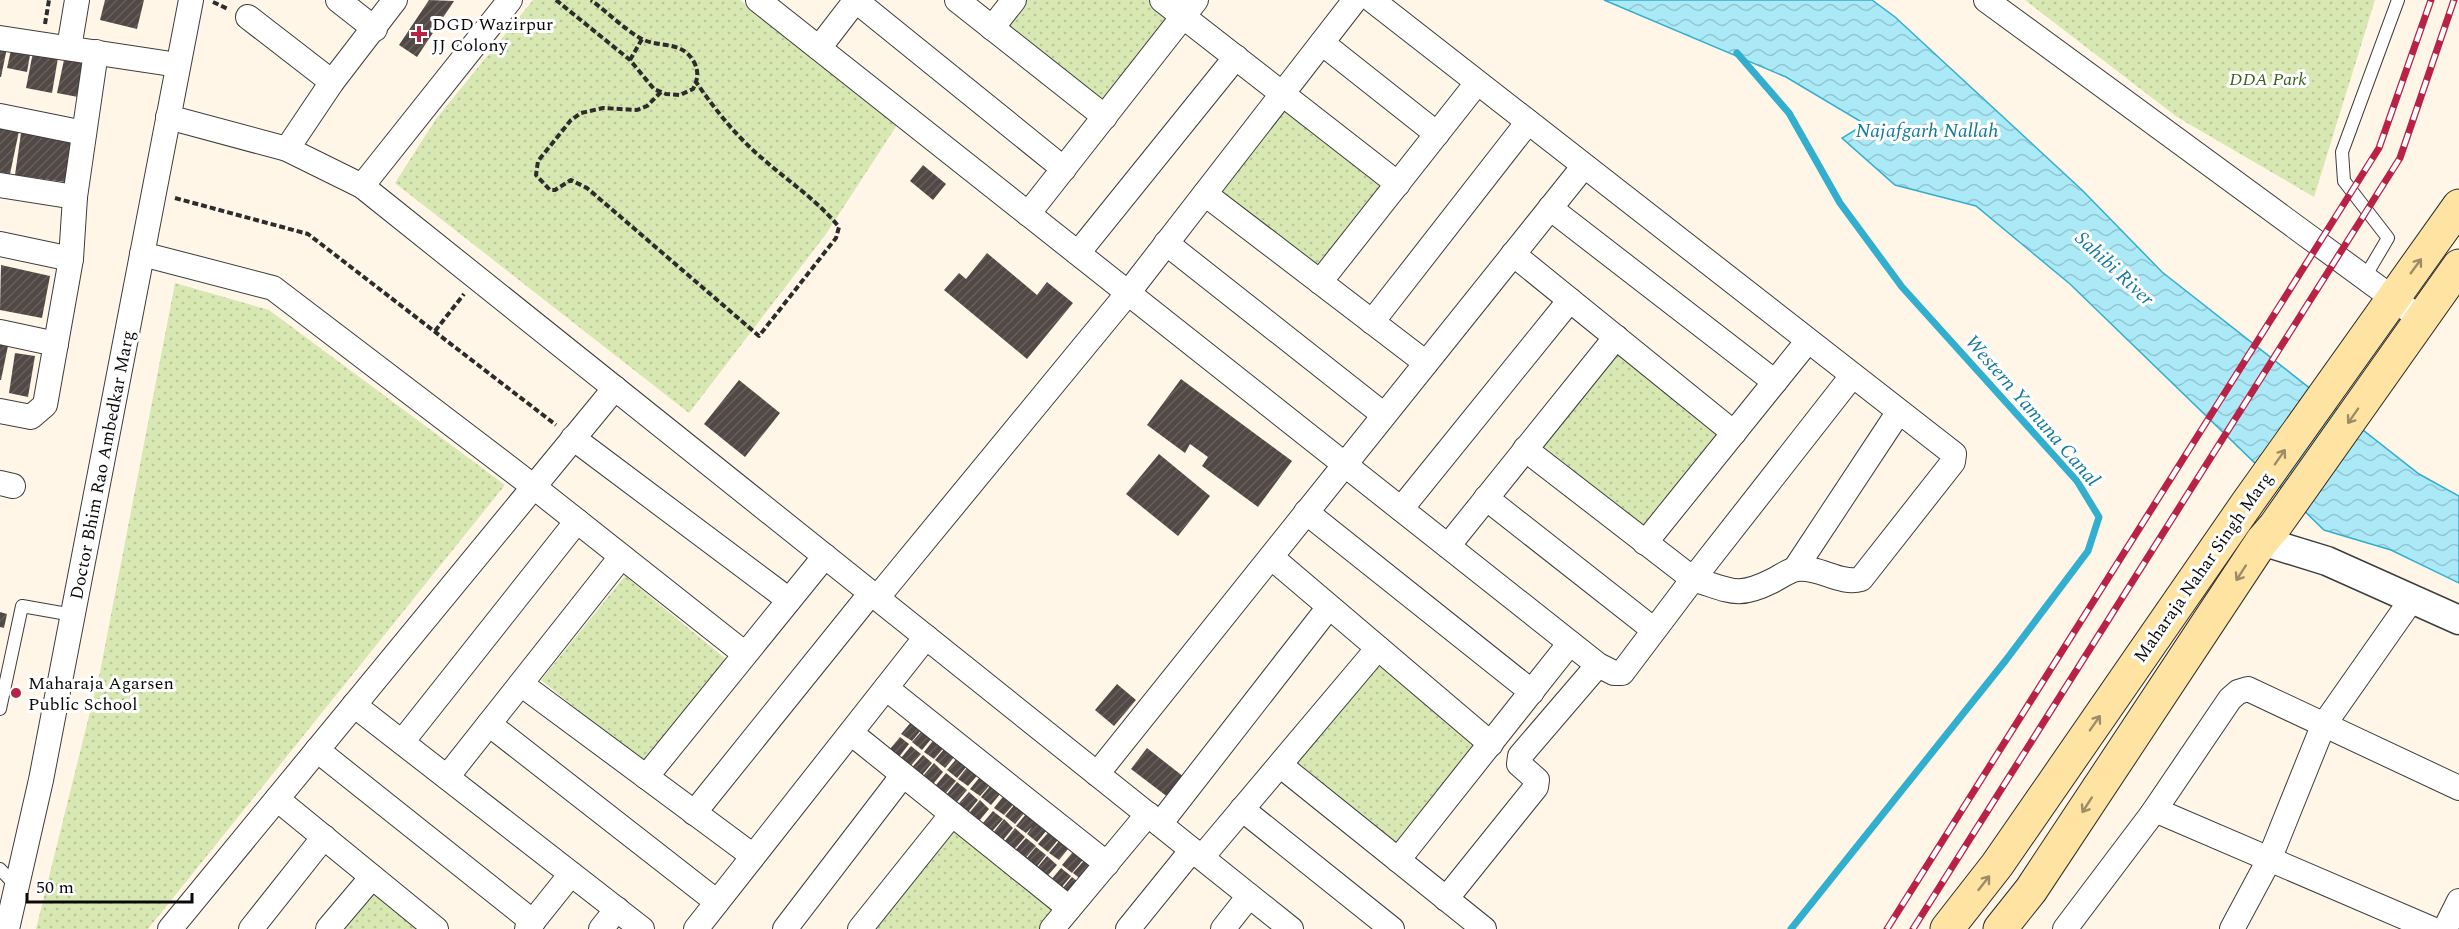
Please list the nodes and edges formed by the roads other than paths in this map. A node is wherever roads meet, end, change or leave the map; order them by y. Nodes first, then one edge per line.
1 (77, 0) edge
2 (191, 0) edge
3 (338, 0) edge
4 (395, 0) edge
5 (510, 0) edge
6 (758, 0) edge
7 (855, 0) edge
8 (957, 0) edge
9 (1014, 0) edge
10 (1162, 0) edge
11 (1355, 0) edge
12 (1372, 0) edge
13 (1986, 0) edge
14 (2398, 0) edge
15 (1189, 8) edge
16 (248, 17) dead end
17 (992, 28) junction
18 (375, 29) junction
19 (0, 38) edge
20 (1322, 43) junction
21 (69, 48) junction
22 (819, 48) junction
23 (96, 52) junction
24 (1236, 57) junction
25 (178, 65) junction
26 (332, 82) junction
27 (1478, 83) junction
28 (1283, 94) junction
29 (0, 116) edge
30 (168, 117) junction
31 (1104, 117) junction
32 (1528, 122) junction
33 (84, 133) junction
34 (1437, 134) junction
35 (287, 148) junction
36 (1584, 166) junction
37 (1064, 169) junction
38 (0, 184) edge
39 (1398, 184) junction
40 (362, 186) junction
41 (1205, 194) junction
42 (75, 197) junction
43 (2459, 206) edge
44 (1550, 208) junction
45 (1028, 214) junction
46 (1166, 243) junction
47 (0, 244) edge
48 (1078, 253) junction
49 (142, 254) junction
50 (1513, 254) junction
51 (71, 259) junction
52 (2459, 266) edge
53 (2365, 277) junction
54 (1320, 282) junction
55 (1128, 293) junction
56 (2394, 296) junction
57 (1570, 300) junction
58 (2421, 319) junction
59 (1372, 322) junction
60 (0, 332) edge
61 (1616, 337) junction
62 (1808, 342) junction
63 (56, 344) junction
64 (1426, 363) junction
65 (1852, 376) junction
66 (1775, 382) junction
67 (615, 388) junction
68 (0, 411) edge
69 (1898, 413) junction
70 (1384, 415) junction
71 (1734, 433) junction
72 (573, 438) junction
73 (1526, 449) junction
74 (1344, 465) junction
75 (534, 487) junction
76 (1486, 498) junction
77 (1401, 508) junction
78 (1306, 512) junction
79 (577, 521) junction
80 (2268, 533) junction
81 (1645, 543) junction
82 (1448, 546) junction
83 (825, 556) junction
84 (621, 557) junction
85 (1271, 557) junction
86 (1795, 569) junction
87 (1693, 579) junction
88 (874, 596) junction
89 (2412, 599) junction
90 (789, 600) junction
91 (1329, 607) junction
92 (73, 615) junction
93 (2459, 620) edge
94 (1654, 630) junction
95 (926, 637) junction
96 (1570, 643) junction
97 (1378, 648) junction
98 (745, 654) junction
99 (1598, 665) junction
100 (521, 684) junction
101 (886, 688) junction
102 (1532, 692) junction
103 (354, 705) junction
104 (0, 709) edge
105 (489, 724) junction
106 (2323, 726) junction
107 (851, 733) junction
108 (402, 742) junction
109 (1491, 744) junction
110 (317, 750) junction
111 (1280, 765) junction
112 (1097, 774) junction
113 (903, 775) junction
114 (447, 777) junction
115 (646, 777) junction
116 (2459, 788) edge
117 (277, 799) junction
118 (1242, 809) junction
119 (694, 813) junction
120 (952, 814) junction
121 (2152, 814) junction
122 (1154, 819) junction
123 (324, 837) junction
124 (1197, 854) junction
125 (753, 856) junction
126 (1398, 860) junction
127 (2269, 860) junction
128 (1107, 864) junction
129 (0, 869) edge
130 (571, 874) junction
131 (372, 877) junction
132 (1249, 896) junction
133 (1446, 899) junction
134 (2459, 901) edge
135 (717, 902) junction
136 (9, 908) edge
137 (1069, 908) junction
138 (617, 909) junction
139 (530, 925) edge
140 (170, 929) edge
141 (251, 929) edge
142 (328, 929) edge
143 (436, 929) edge
144 (601, 929) edge
145 (642, 929) edge
146 (696, 929) edge
147 (785, 929) edge
148 (860, 929) edge
149 (1052, 929) edge
150 (1128, 929) edge
151 (1223, 929) edge
152 (1292, 929) edge
153 (1392, 929) edge
154 (1484, 929) edge
155 (1947, 929) edge
156 (2000, 929) edge
157 (2065, 929) edge
158 (2232, 929) edge
159 (2432, 929) edge
160 (2445, 929) edge

1 - 21 street
2 - 25 street, Doctor Bhim Rao Ambedkar Marg
3 - 18 street
4 - 18 street
5 - 40 street
6 - 22 street
7 - 22 street
7 - 37 street
8 - 17 street
9 - 17 street
10 - 15 street
11 - 20 street
12 - 27 street
13 - 53 street
14 - 53 lane
15 - 24 street
15 - 31 street
16 - 26 street
17 - 31 street
18 - 26 street
19 - 21 street
20 - 28 street
20 - 34 street
21 - 23 street
22 - 45 street
23 - 25 street
23 - 33 street
24 - 28 street
24 - 48 street
25 - 30 street, Doctor Bhim Rao Ambedkar Marg
26 - 35 street
27 - 32 street
27 - 34 street
28 - 39 street
28 - 41 street
29 - 33 street
30 - 35 street
30 - 49 street, Doctor Bhim Rao Ambedkar Marg
31 - 37 street
32 - 36 street
32 - 59 street
33 - 42 street
34 - 39 street
35 - 40 street
36 - 44 street
36 - 62 street
37 - 45 street
38 - 42 street
39 - 54 street
40 - 67 street
41 - 46 street
41 - 54 street
42 - 51 street
56 -> 43 main road, Maharaja Nahar Singh Marg
44 - 50 street
44 - 66 street
45 - 48 street
46 - 55 street
46 - 70 street
47 - 51 street
48 - 55 street
49 - 75 street
49 - 92 street, Doctor Bhim Rao Ambedkar Marg
50 - 57 street
50 - 64 street
51 - 63 street
52 - 58 main road, Maharaja Nahar Singh Marg
53 - 56 street
54 - 59 street
55 - 74 street
55 - 88 street
56 - 58 street
155 -> 56 main road, Maharaja Nahar Singh Marg
57 - 61 street
57 - 77 street
58 -> 80 main road, Maharaja Nahar Singh Marg
59 - 64 street
60 - 63 street
61 - 71 street
61 - 73 street
62 - 65 street
62 - 66 street
63 - 68 street
64 - 70 street
65 - 69 street
65 - 87 street
66 - 71 street
67 - 72 street
67 - 83 street
69 - 86 street
69 - 86 street
70 - 74 street
71 - 81 street
72 - 75 street
72 - 90 street
73 - 76 street
73 - 81 street
74 - 77 street
74 - 78 street
75 - 79 street
75 - 103 street
76 - 82 street
76 - 94 street
77 - 82 street
78 - 85 street
78 - 102 street
79 - 84 street
79 - 108 street
80 - 89 street
80 -> 156 main road, Maharaja Nahar Singh Marg
81 - 87 street
82 - 96 street
83 - 88 street
83 - 90 street
84 - 98 street
84 - 100 street
85 - 91 street
85 - 112 street
86 - 87 street
87 - 94 street
88 - 95 street
88 - 119 street
89 - 93 street
89 - 106 street
90 - 98 street
91 - 97 street
91 - 122 street
92 - 104 lane
92 - 136 street, Doctor Bhim Rao Ambedkar Marg
94 - 99 street
95 - 101 street
95 - 112 street
96 - 99 street
96 - 102 street
97 - 109 street
97 - 111 street
98 - 115 street
99 - 133 street
100 - 105 street
100 - 115 street
101 - 107 street
101 - 128 street
102 - 109 street
103 - 108 street
103 - 110 street
105 - 114 street
105 - 135 street
106 - 116 street
106 - 121 street
106 - 127 street
107 - 113 street
107 - 125 street
108 - 114 street
109 - 126 street
110 - 117 street
110 - 139 street
111 - 118 street
111 - 126 street
112 - 122 street
113 - 120 street
113 - 147 street
114 - 130 street
115 - 119 street
117 - 123 street
117 - 140 street
118 - 124 street
118 - 153 street
119 - 125 street
120 - 137 street
120 - 148 street
121 - 127 street
121 - 157 street
122 - 124 street
122 - 128 street
123 - 131 street
123 - 141 street
124 - 132 street
124 - 150 street
125 - 135 street
126 - 133 street
127 - 158 street
127 - 159 street
128 - 137 street
129 - 136 lane
130 - 138 street
130 - 139 street
131 - 142 street
131 - 143 street
132 - 151 street
132 - 152 street
133 - 154 street
134 - 160 street
135 - 146 street
137 - 149 street
138 - 144 street
138 - 145 street

